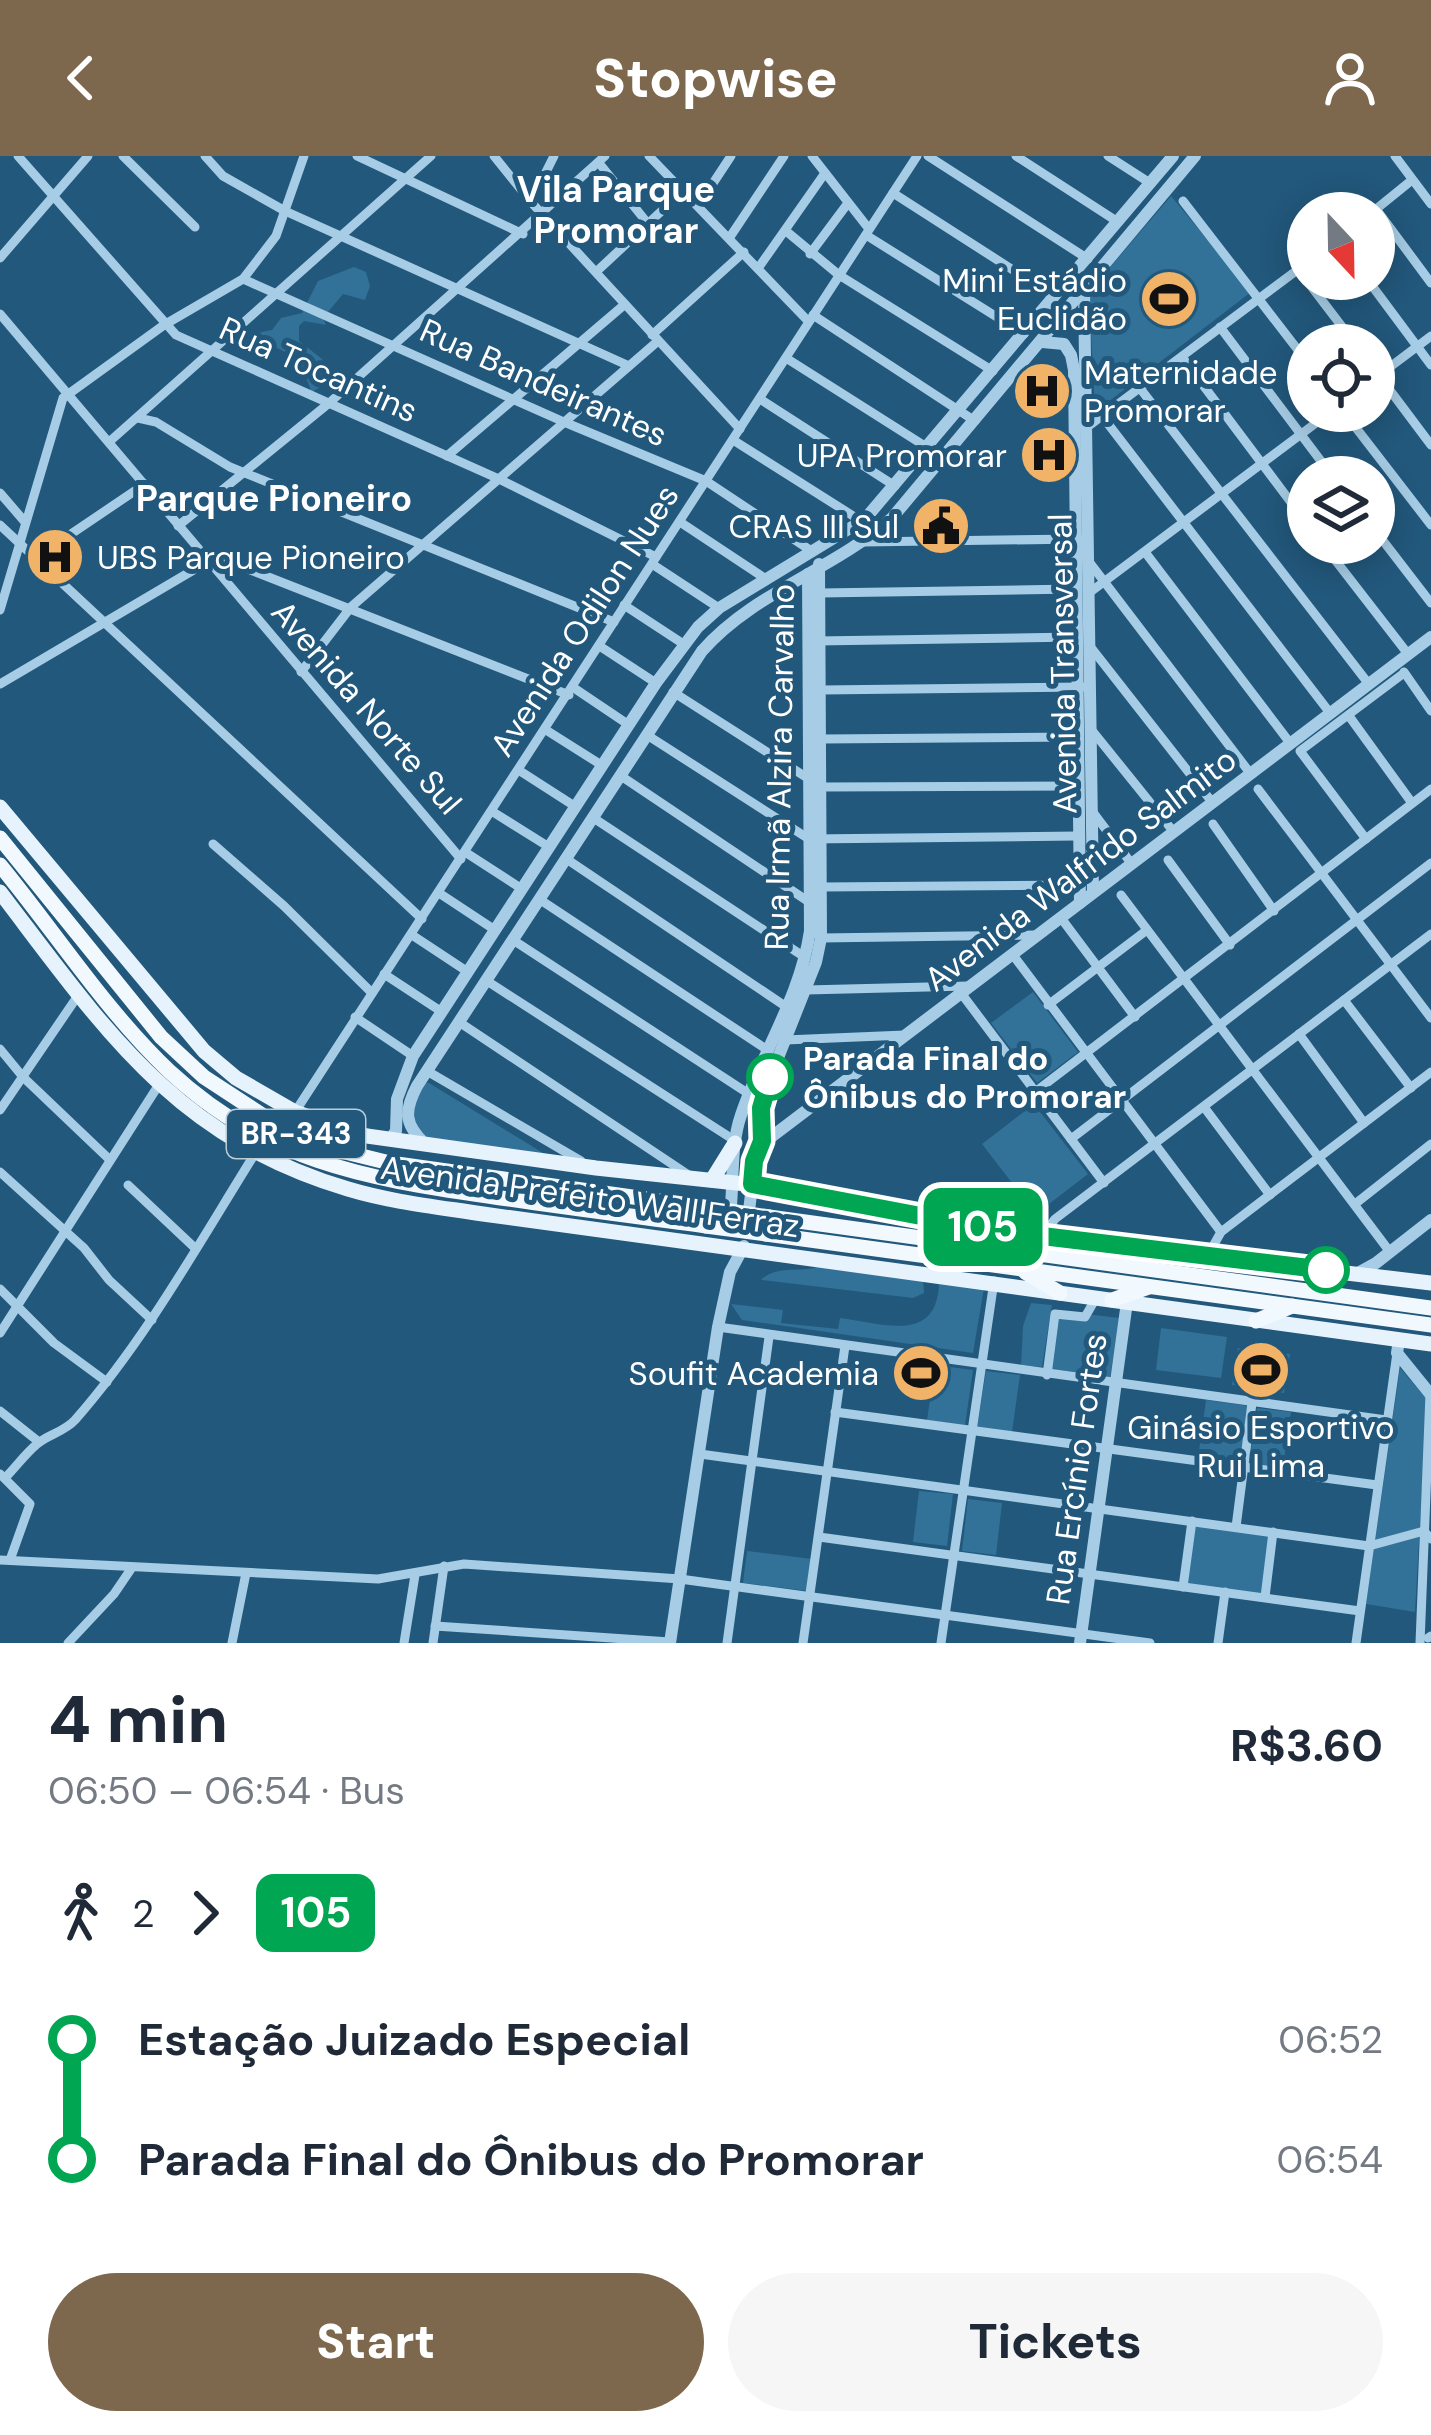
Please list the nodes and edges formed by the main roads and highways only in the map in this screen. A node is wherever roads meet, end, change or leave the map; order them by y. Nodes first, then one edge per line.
1 (0, 807) edge
2 (0, 838) edge
3 (0, 865) edge
4 (2, 900) edge
5 (735, 1140) road end
6 (704, 1180) junction
7 (768, 1226) junction
8 (1017, 1267) junction
9 (1431, 1283) edge
10 (1151, 1286) junction
11 (1060, 1293) junction
12 (1112, 1300) junction
13 (1293, 1306) junction
14 (1431, 1307) edge
15 (1256, 1321) junction
16 (1431, 1325) edge
17 (1431, 1345) edge

1 - 6 main road, Avenida Prefeito Wall Ferraz
2 - 7 highway, Avenida Prefeito Wall Ferraz / BR-343, bridge
3 - 7 highway, Avenida Prefeito Wall Ferraz / BR-343, bridge
4 - 11 main road, Avenida Prefeito Wall Ferraz
5 - 6 main road
6 - 9 main road, Avenida Prefeito Wall Ferraz
7 - 8 highway, Avenida Prefeito Wall Ferraz / BR-343
7 - 14 highway, Avenida Prefeito Wall Ferraz / BR-343
8 - 10 highway, Avenida Prefeito Wall Ferraz / BR-343
8 - 11 highway
10 - 12 highway
10 - 13 highway, Avenida Prefeito Wall Ferraz / BR-343
11 - 12 main road, Avenida Prefeito Wall Ferraz
12 - 15 main road, Avenida Prefeito Wall Ferraz
13 - 15 highway
13 - 16 highway, Avenida Prefeito Wall Ferraz / BR-343
15 - 17 main road, Avenida Prefeito Wall Ferraz

